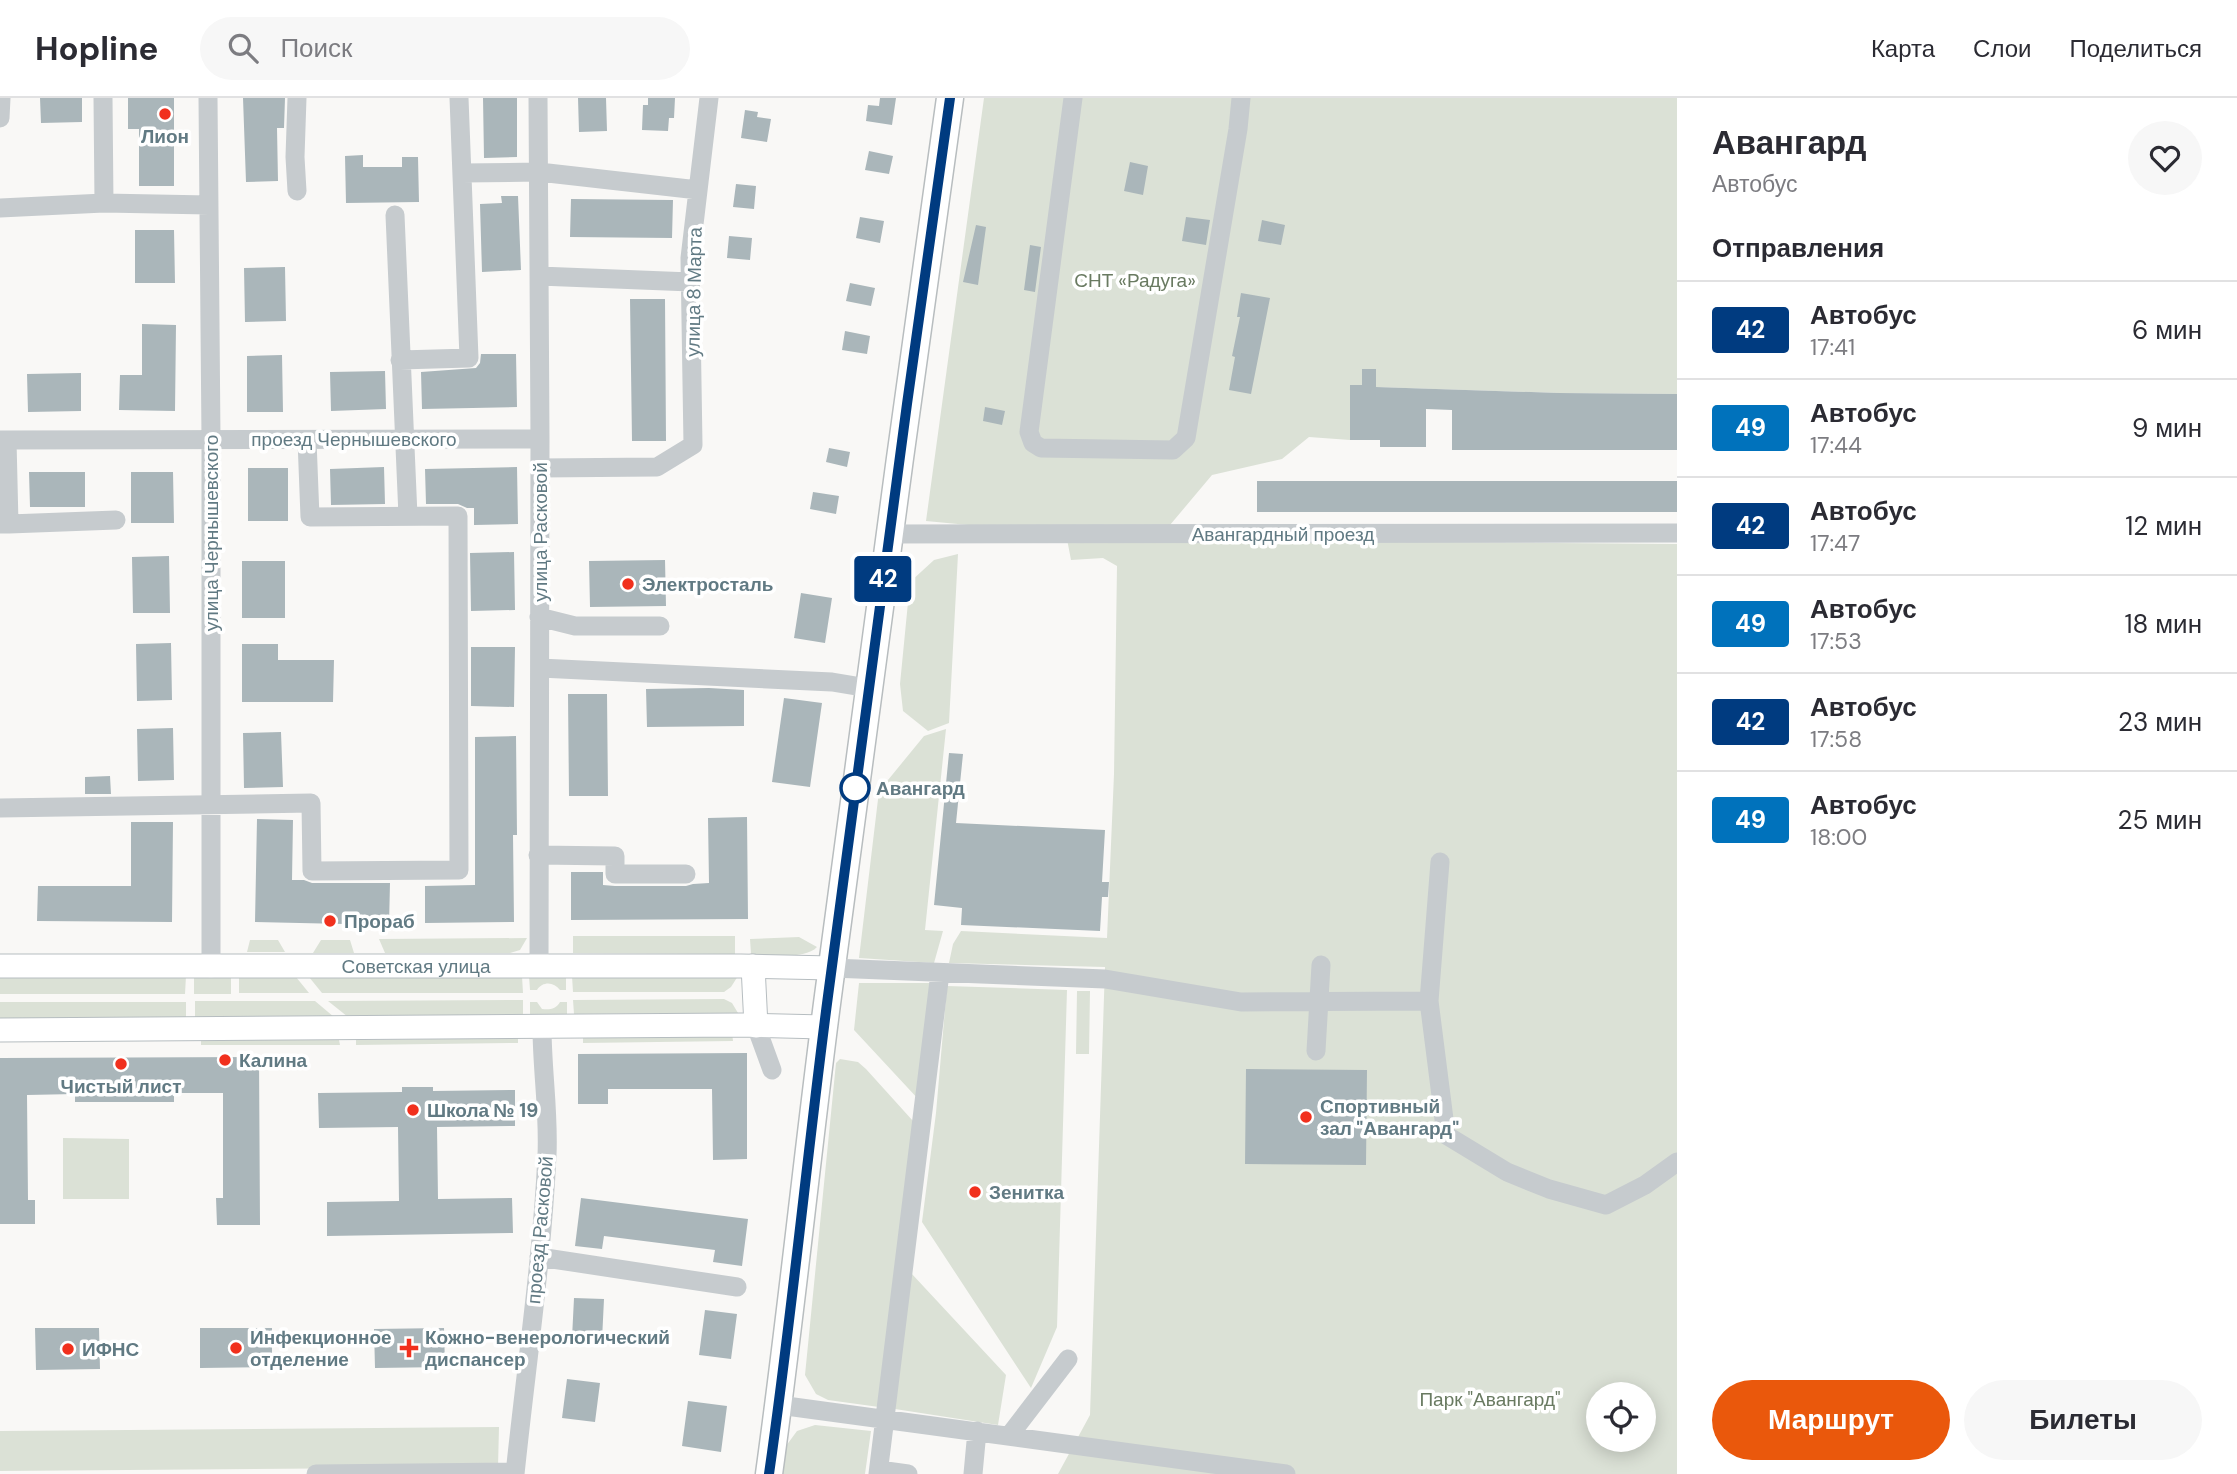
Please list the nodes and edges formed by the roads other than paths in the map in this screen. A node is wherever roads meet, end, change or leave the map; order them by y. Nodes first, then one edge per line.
1 (1, 98) edge
2 (103, 98) edge
3 (208, 98) edge
4 (297, 98) edge
5 (459, 98) edge
6 (538, 98) edge
7 (709, 98) edge
8 (950, 98) edge
9 (1073, 98) edge
10 (1241, 98) edge
11 (0, 118) edge
12 (539, 172) junction
13 (462, 173) junction
14 (698, 190) junction
15 (297, 191) dead end
16 (104, 202) junction
17 (209, 205) junction
18 (0, 208) edge
19 (395, 215) dead end
20 (539, 276) junction
21 (691, 282) junction
22 (400, 360) junction
23 (211, 439) junction
24 (540, 439) junction
25 (3, 440) edge
26 (307, 440) junction
27 (405, 440) junction
28 (540, 468) junction
29 (408, 516) junction
30 (116, 520) dead end
31 (5, 524) edge
32 (1677, 533) edge
33 (889, 534) junction
34 (539, 617) junction
35 (660, 626) dead end
36 (540, 668) junction
37 (868, 688) junction
38 (212, 804) junction
39 (0, 808) edge
40 (538, 855) junction
41 (1440, 862) dead end
42 (686, 873) dead end
43 (1321, 965) dead end
44 (0, 966) edge
45 (539, 966) junction
46 (753, 966) junction
47 (211, 968) junction
48 (832, 968) junction
49 (940, 973) junction
50 (1429, 1001) junction
51 (1320, 1002) junction
52 (756, 1026) junction
53 (542, 1027) junction
54 (824, 1027) junction
55 (0, 1030) edge
56 (1316, 1051) dead end
57 (772, 1070) dead end
58 (1677, 1162) edge
59 (538, 1257) junction
60 (737, 1287) dead end
61 (1068, 1359) dead end
62 (779, 1405) junction
63 (884, 1419) junction
64 (977, 1431) junction
65 (1009, 1436) junction
66 (878, 1472) edge
67 (515, 1473) edge
68 (316, 1474) edge
69 (769, 1474) edge
70 (908, 1474) edge
71 (973, 1474) edge
72 (1286, 1474) edge

1 - 11 street
2 - 16 street
3 - 17 street, улица Чернышевского
4 - 15 street
5 - 13 street
6 - 12 street, улица Расковой
7 - 14 street, улица 8 Марта
8 - 33 highway
9 - 10 street
12 - 13 street
12 - 14 street
12 - 20 street, улица Расковой
13 - 22 street
14 - 21 street, улица 8 Марта
16 - 17 street
16 - 18 street
17 - 23 street, улица Чернышевского
19 - 22 street
20 - 21 street
20 - 24 street, улица Расковой
21 - 28 street, улица 8 Марта
22 - 27 street
23 - 25 street, проезд Чернышевского
23 - 26 street, проезд Чернышевского
23 - 38 street, улица Чернышевского
24 - 27 street, проезд Чернышевского
24 - 28 street, улица Расковой
25 - 31 street
26 - 27 street, проезд Чернышевского
26 - 29 street
27 - 29 street
28 - 34 street, улица Расковой
29 - 38 street
30 - 31 street
32 - 33 street, Авангардный проезд
33 - 37 highway
34 - 35 street
34 - 36 street, улица Расковой
36 - 37 street
36 - 40 street, улица Расковой
37 - 48 highway
38 - 39 street
38 - 47 street, улица Чернышевского
40 - 42 street
40 - 45 street, улица Расковой
41 - 50 street
43 - 51 street
44 - 47 main road, Советская улица
45 - 46 main road, Советская улица
45 - 47 main road, Советская улица
46 - 48 main road, Советская улица
46 - 52 main road
48 - 49 street
48 - 54 highway
49 - 51 street
49 - 63 street
50 - 51 street
50 - 58 street
51 - 56 street
52 - 53 main road
52 - 54 main road
52 - 57 street
53 - 55 main road
53 - 59 street, проезд Расковой
54 - 62 highway
59 - 60 street
59 - 67 street, проезд Расковой
61 - 65 street
62 - 63 street
62 - 69 highway
63 - 64 street
63 - 66 street
64 - 65 street
64 - 71 street
65 - 72 street
66 - 70 street
67 - 68 street

